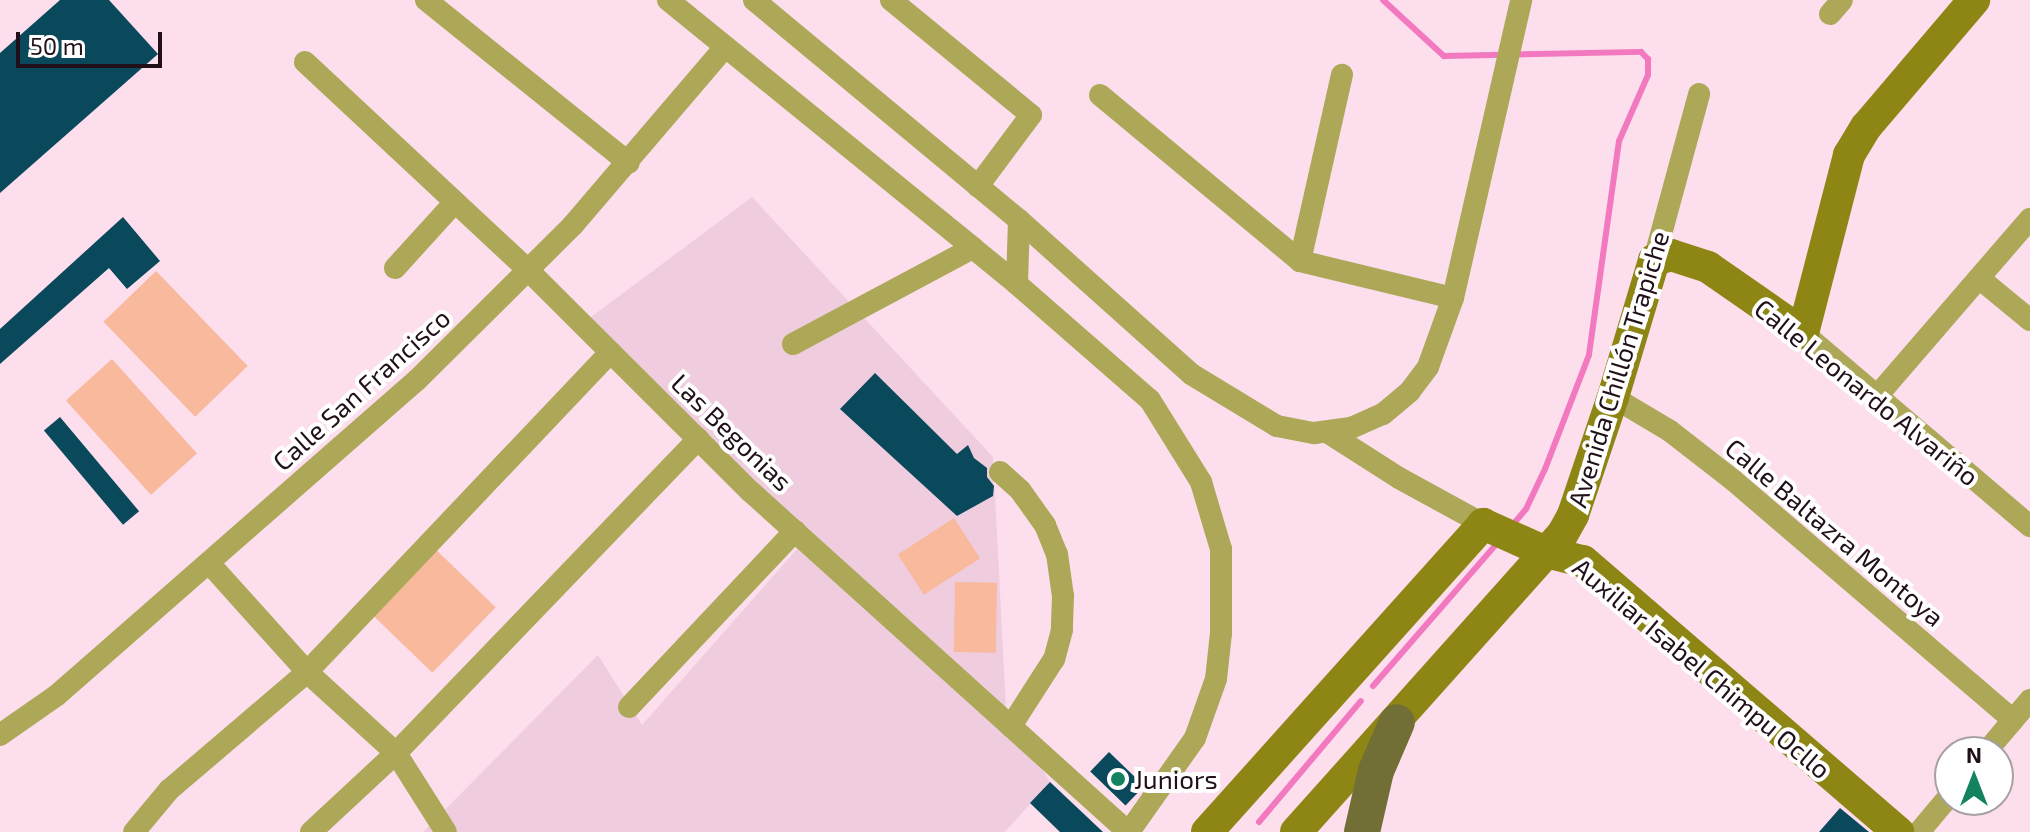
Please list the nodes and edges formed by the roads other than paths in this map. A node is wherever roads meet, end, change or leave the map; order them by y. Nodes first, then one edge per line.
1 (426, 0) edge
2 (668, 0) edge
3 (754, 0) edge
4 (891, 0) edge
5 (1521, 0) edge
6 (1974, 0) edge
7 (724, 48) junction
8 (305, 62) dead end
9 (1342, 75) dead end
10 (1699, 94) dead end
11 (1100, 95) dead end
12 (629, 163) junction
13 (978, 186) junction
14 (455, 202) junction
15 (2030, 219) edge
16 (1019, 220) junction
17 (973, 248) junction
18 (1654, 260) junction
19 (1300, 261) junction
20 (395, 268) dead end
21 (529, 271) junction
22 (1979, 278) junction
23 (1017, 284) junction
24 (1453, 298) junction
25 (2030, 320) edge
26 (1803, 333) junction
27 (793, 344) dead end
28 (611, 352) junction
29 (1877, 396) junction
30 (1613, 397) junction
31 (1327, 432) junction
32 (698, 439) junction
33 (1000, 472) dead end
34 (1483, 524) junction
35 (2030, 526) edge
36 (795, 531) junction
37 (1546, 552) junction
38 (209, 563) junction
39 (307, 672) junction
40 (2030, 700) edge
41 (629, 707) dead end
42 (2013, 720) junction
43 (1397, 722) junction
44 (1011, 726) junction
45 (0, 735) edge
46 (2000, 736) edge
47 (396, 753) junction
48 (1934, 814) edge
49 (134, 832) edge
50 (311, 832) edge
51 (446, 832) edge
52 (1129, 832) edge
53 (1207, 832) edge
54 (1296, 832) edge
55 (1362, 832) edge
56 (1898, 832) edge
57 (1919, 832) edge

1 - 12 street
2 - 7 street
3 - 13 street
4 - 13 street
5 - 24 street
6 - 26 street
7 - 12 street, Calle San Francisco
7 - 17 street
8 - 14 street, Las Begonias
9 - 19 street
10 - 18 street, Avenida Chillón Trapiche
11 - 19 street
12 - 21 street, Calle San Francisco
13 - 16 street
14 - 20 street
14 - 21 street, Las Begonias
15 - 22 street
16 - 23 street
16 - 31 street
17 - 23 street
17 - 27 street
18 - 26 street, Calle Leonardo Alvariño
18 - 30 street, Avenida Chillón Trapiche
19 - 24 street
21 - 28 street, Las Begonias
21 - 38 street, Calle San Francisco
22 - 25 street
22 - 29 street
23 - 52 street
24 - 31 street
26 - 29 street, Calle Leonardo Alvariño
28 - 32 street, Las Begonias
28 - 39 street
29 - 35 street, Calle Leonardo Alvariño
30 - 37 street, Avenida Chillón Trapiche
30 - 42 street, Calle Baltazra Montoya
31 - 34 street, Auxiliar Isabel Chimpu Ocllo
32 - 36 street, Las Begonias
32 - 47 street
33 - 44 street
34 - 37 street, Auxiliar Isabel Chimpu Ocllo
34 - 53 street
36 - 41 street
36 - 44 street, Las Begonias
37 - 43 street, Avenida Chillón Trapiche
37 - 56 street, Auxiliar Isabel Chimpu Ocllo
38 - 39 street
38 - 45 street, Calle San Francisco
39 - 47 street
39 - 49 street
40 - 42 street
42 - 46 street
43 - 54 street, Avenida Chillón Trapiche
43 - 55 main road
44 - 52 street, Las Begonias
47 - 50 street
47 - 51 street
48 - 57 street

